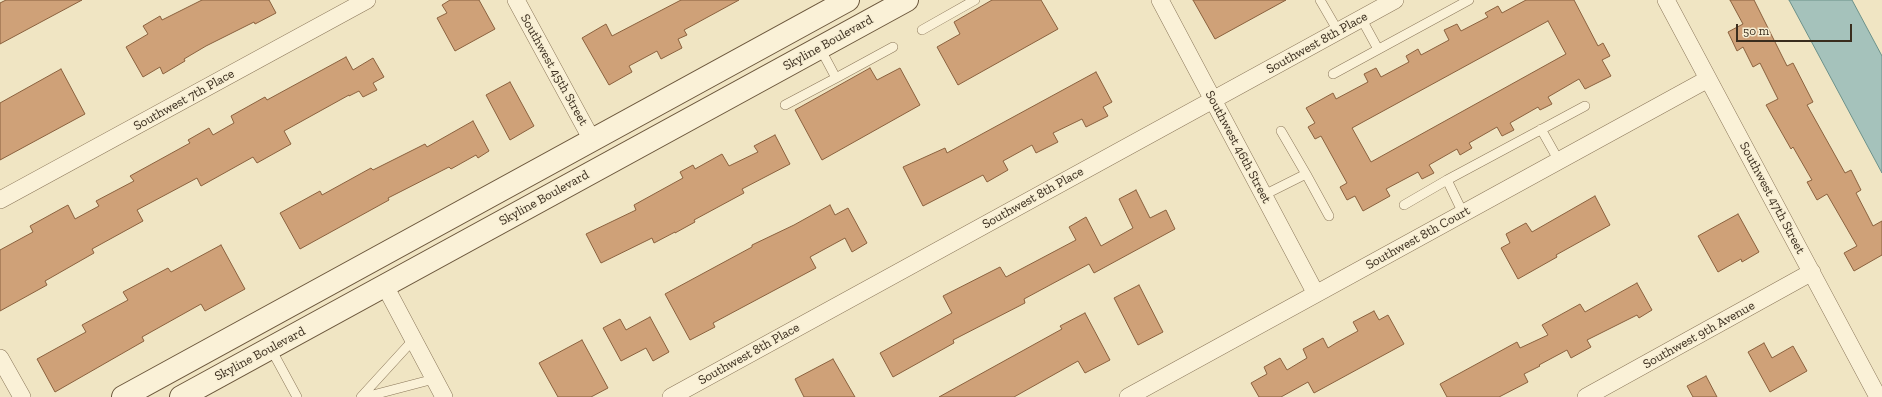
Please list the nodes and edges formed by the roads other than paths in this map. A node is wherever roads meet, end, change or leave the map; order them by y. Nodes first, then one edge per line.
1 (367, 0) edge
2 (516, 0) edge
3 (848, 0) edge
4 (907, 0) edge
5 (975, 0) edge
6 (1160, 0) edge
7 (1320, 0) edge
8 (1469, 0) edge
9 (1666, 0) edge
10 (1386, 2) edge
11 (1361, 18) junction
12 (922, 30) dead end
13 (1338, 31) junction
14 (893, 46) dead end
15 (820, 48) junction
16 (1378, 49) junction
17 (1333, 74) dead end
18 (836, 78) junction
19 (1708, 79) junction
20 (1212, 99) junction
21 (785, 105) dead end
22 (1585, 106) dead end
23 (1541, 129) junction
24 (1281, 131) dead end
25 (592, 140) junction
26 (1559, 161) junction
27 (605, 165) junction
28 (1306, 174) junction
29 (1446, 180) junction
30 (1264, 195) junction
31 (0, 200) edge
32 (1404, 205) dead end
33 (1463, 213) junction
34 (1329, 216) dead end
35 (372, 260) junction
36 (1812, 272) junction
37 (385, 286) junction
38 (1316, 294) junction
39 (414, 340) junction
40 (271, 348) junction
41 (0, 358) edge
42 (434, 379) junction
43 (22, 397) edge
44 (123, 397) edge
45 (181, 397) edge
46 (297, 397) edge
47 (361, 397) edge
48 (365, 397) edge
49 (444, 397) edge
50 (671, 397) edge
51 (1128, 397) edge
52 (1586, 397) edge
53 (1878, 397) edge

1 - 31 street, Southwest 7th Place
2 - 25 street, Southwest 45th Street
3 - 25 street
4 - 15 street, Skyline Boulevard
5 - 12 lane
6 - 20 street, Southwest 46th Street
7 - 13 lane
8 - 16 lane
9 - 19 street, Southwest 47th Street
10 - 11 street, Southwest 8th Place
11 - 13 street, Southwest 8th Place
11 - 16 lane
13 - 20 street, Southwest 8th Place
14 - 18 lane
15 - 18 lane
15 - 27 street, Skyline Boulevard
16 - 17 lane
18 - 21 lane
19 - 26 street, Southwest 8th Court
19 - 36 street, Southwest 47th Street
20 - 30 street, Southwest 46th Street
20 - 50 street, Southwest 8th Place
22 - 23 lane
23 - 26 lane
23 - 29 lane
24 - 28 lane
25 - 27 street
25 - 35 street
26 - 33 street, Southwest 8th Court
27 - 37 street, Skyline Boulevard
28 - 30 lane
28 - 34 lane
29 - 32 lane
29 - 33 lane
30 - 38 street, Southwest 46th Street
33 - 38 street, Southwest 8th Court
35 - 37 street
35 - 44 street
36 - 52 street, Southwest 9th Avenue
36 - 53 street, Southwest 47th Street
37 - 39 street
37 - 40 street, Skyline Boulevard
38 - 51 street, Southwest 8th Court
39 - 42 street
39 - 47 lane
40 - 45 street, Skyline Boulevard
40 - 46 lane
41 - 43 street
42 - 48 lane
42 - 49 street

